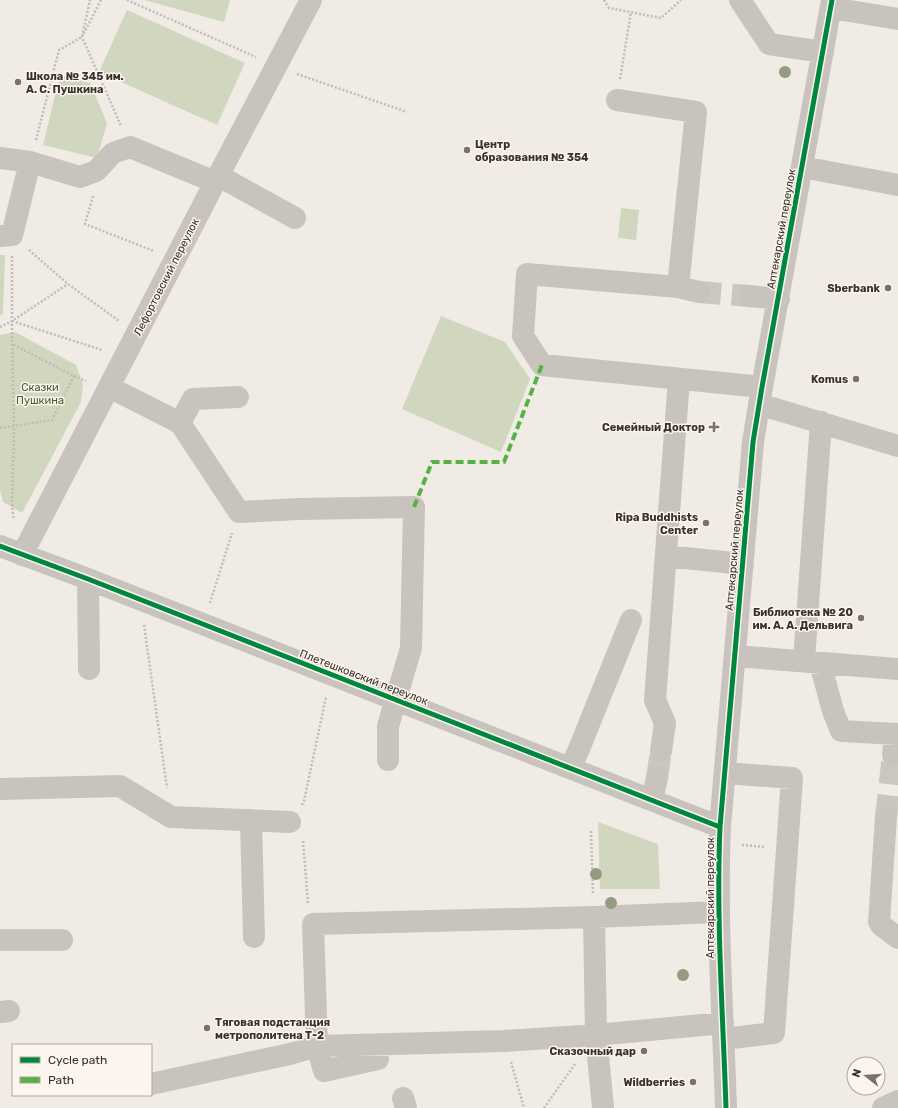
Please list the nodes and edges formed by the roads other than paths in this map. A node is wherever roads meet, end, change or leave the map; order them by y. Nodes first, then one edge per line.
1 (311, 0) edge
2 (740, 0) edge
3 (832, 4) edge
4 (898, 19) edge
5 (823, 52) junction
6 (617, 100) road end
7 (0, 158) edge
8 (30, 162) junction
9 (802, 167) junction
10 (217, 179) junction
11 (898, 185) edge
12 (295, 218) dead end
13 (6, 236) edge
14 (748, 296) tunnel mouth
15 (779, 299) junction
16 (679, 379) junction
17 (109, 387) junction
18 (760, 395) junction
19 (238, 397) dead end
20 (821, 422) junction
21 (180, 423) junction
22 (898, 446) edge
23 (0, 546) edge
24 (22, 555) junction
25 (666, 556) junction
26 (743, 564) junction
27 (88, 579) junction
28 (631, 620) dead end
29 (735, 656) junction
30 (812, 662) junction
31 (89, 669) dead end
32 (898, 669) edge
33 (396, 700) junction
34 (895, 741) edge
35 (661, 751) tunnel mouth
36 (388, 760) dead end
37 (570, 768) junction
38 (725, 773) junction
39 (657, 778) tunnel mouth
40 (0, 789) edge
41 (652, 800) junction
42 (886, 816) tunnel mouth
43 (251, 820) junction
44 (290, 822) road end
45 (720, 827) junction
46 (718, 912) junction
47 (594, 917) junction
48 (254, 937) dead end
49 (898, 938) edge
50 (0, 940) edge
51 (62, 940) dead end
52 (723, 1031) junction
53 (596, 1035) junction
54 (317, 1046) junction
55 (378, 1058) dead end
56 (152, 1084) edge
57 (898, 1101) edge
58 (603, 1108) edge
59 (726, 1108) edge
60 (883, 1108) edge

1 - 10 street, Лефортовский переулок
2 - 5 street
3 - 4 street
3 - 5 street, Аптекарский переулок
5 - 9 street, Аптекарский переулок
6 - 16 street
7 - 8 street
8 - 10 street
8 - 13 street
9 - 11 street
9 - 15 street, Аптекарский переулок
10 - 12 street
10 - 17 street, Лефортовский переулок
14 - 15 street
15 - 18 street, Аптекарский переулок
16 - 18 street
16 - 25 street
17 - 21 street
17 - 24 street, Лефортовский переулок
18 - 20 street
18 - 26 street, Аптекарский переулок
19 - 21 street
20 - 22 street
20 - 30 street
21 - 33 street
23 - 24 street, Плетешковский переулок
24 - 27 street, Плетешковский переулок
25 - 26 street
25 - 35 street
26 - 29 street, Аптекарский переулок
27 - 31 street
27 - 33 street, Плетешковский переулок
28 - 37 street
29 - 30 street
29 - 38 street, Аптекарский переулок
30 - 32 street
30 - 34 street
33 - 36 street
33 - 37 street, Плетешковский переулок
37 - 41 street, Плетешковский переулок
38 - 45 street, Аптекарский переулок
38 - 52 street
39 - 41 street
40 - 43 street
41 - 45 street, Плетешковский переулок
42 - 49 street
43 - 44 street
43 - 48 street
45 - 46 street, Аптекарский переулок
46 - 47 street
46 - 52 street, Аптекарский переулок
47 - 53 street
47 - 54 street
50 - 51 street
52 - 53 street
52 - 59 street, Аптекарский переулок
53 - 54 street
53 - 58 street
54 - 55 street
54 - 56 street
57 - 60 street

